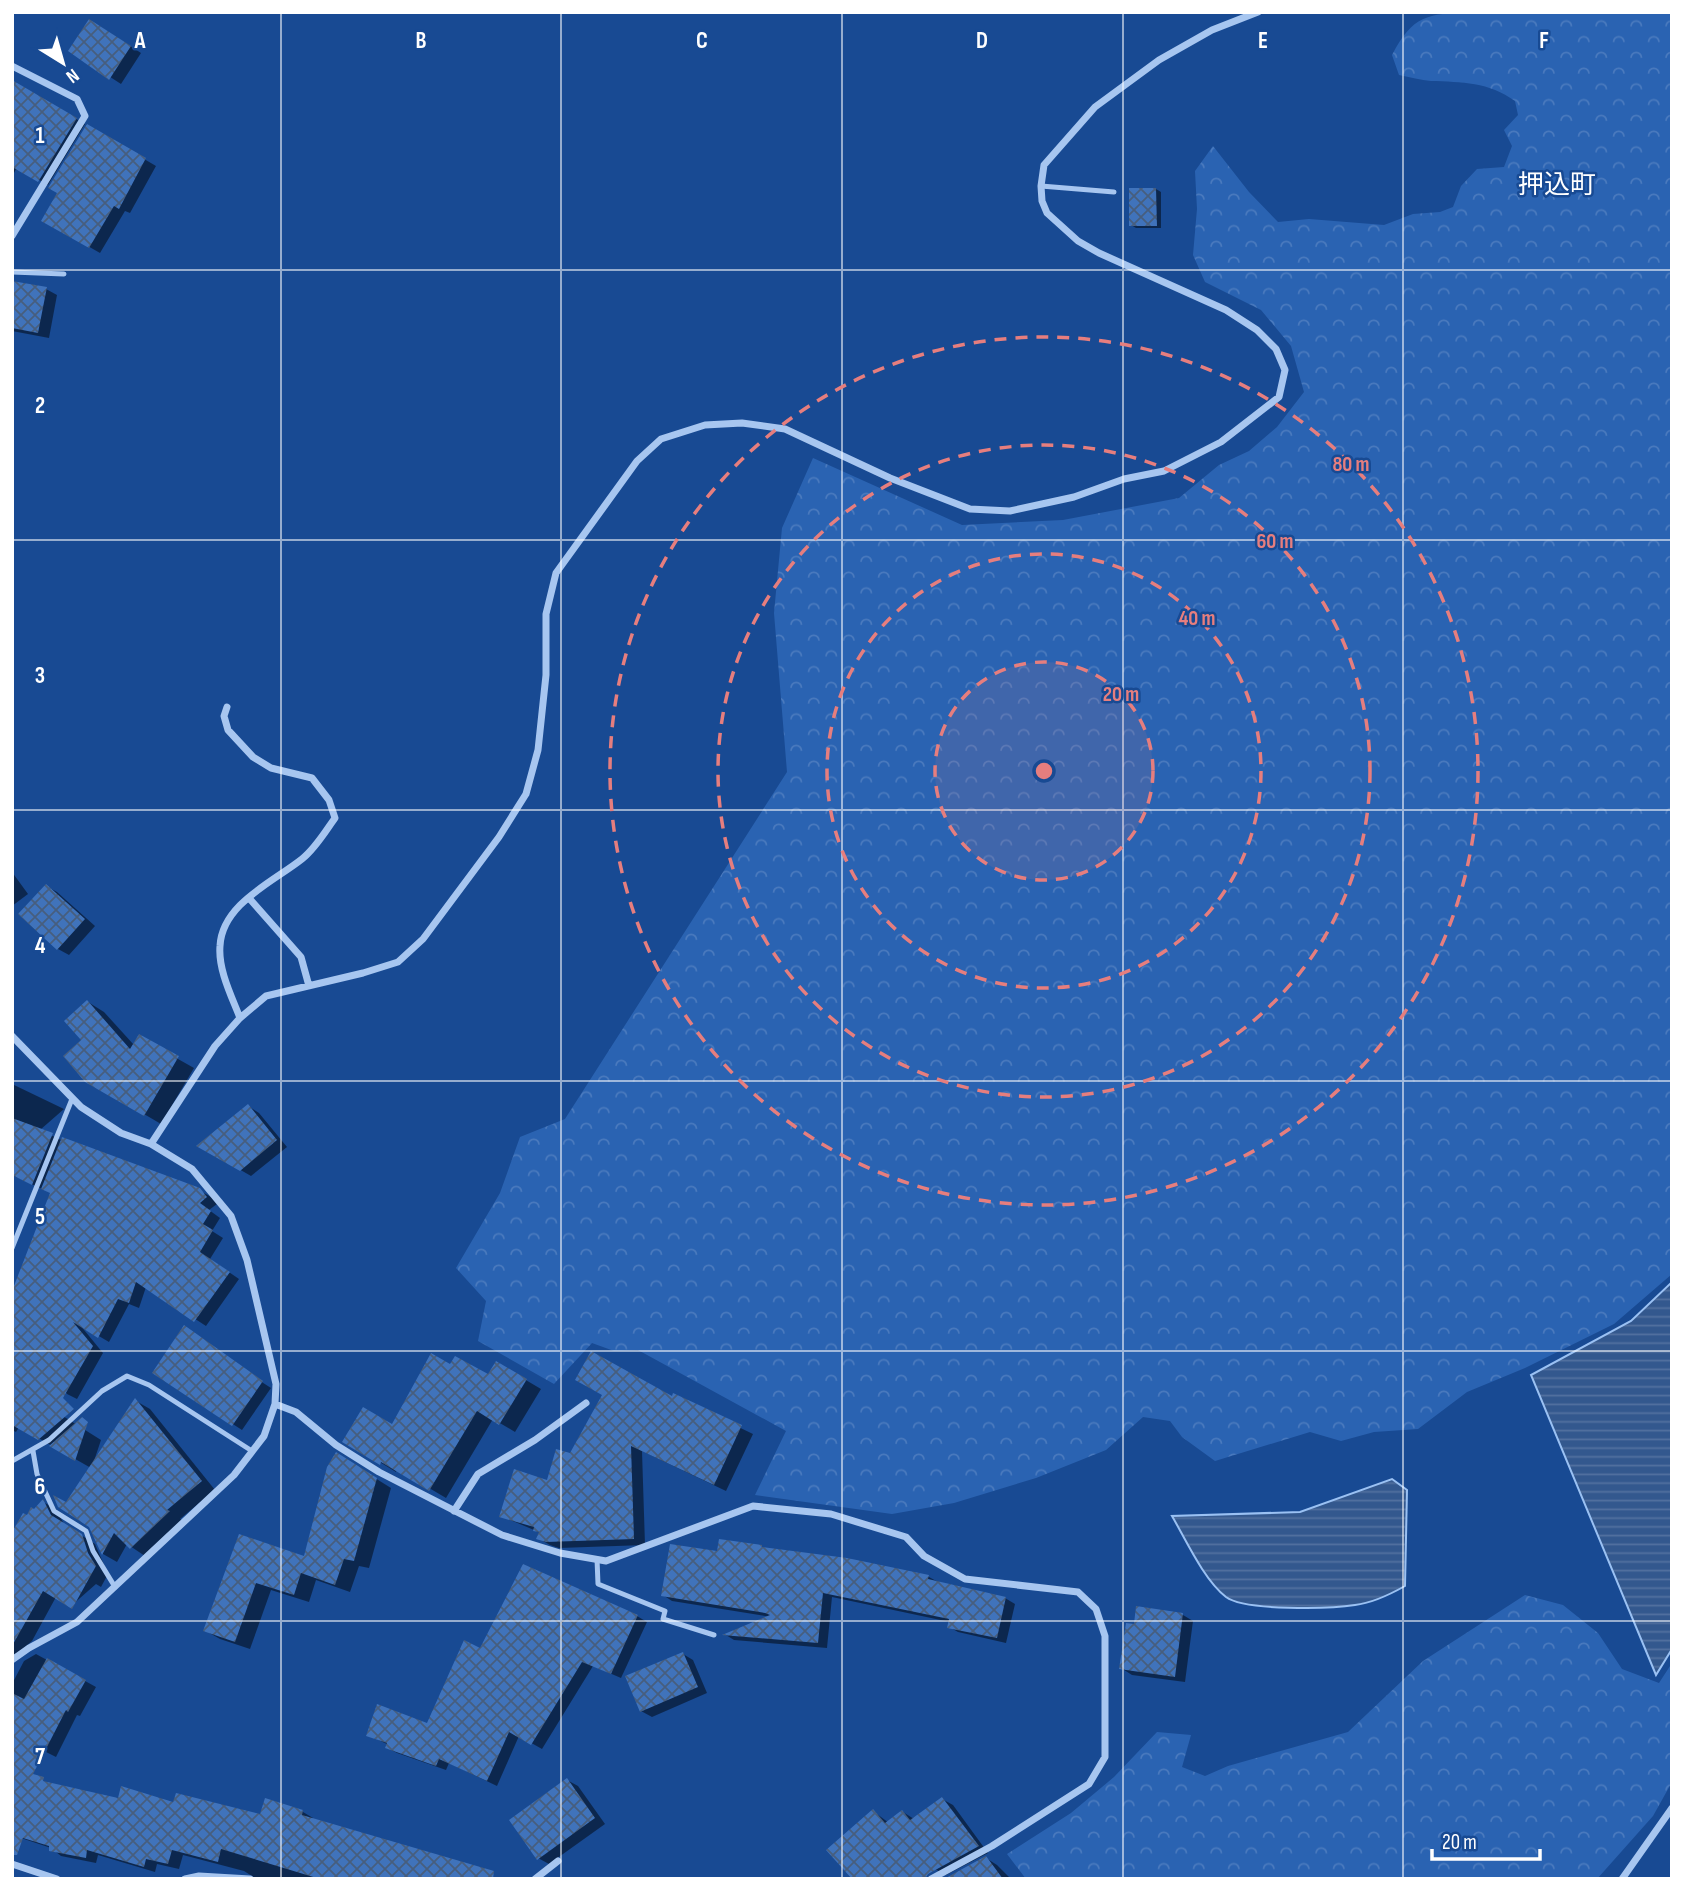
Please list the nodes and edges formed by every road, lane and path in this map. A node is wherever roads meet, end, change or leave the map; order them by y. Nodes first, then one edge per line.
1 (1258, 12) edge
2 (12, 66) edge
3 (1041, 186) junction
4 (1114, 192) dead end
5 (12, 236) edge
6 (12, 272) edge
7 (64, 274) dead end
8 (227, 707) dead end
9 (249, 898) junction
10 (309, 986) junction
11 (240, 1018) junction
12 (12, 1037) edge
13 (72, 1099) junction
14 (150, 1144) junction
15 (12, 1248) edge
16 (586, 1403) dead end
17 (275, 1404) junction
18 (33, 1451) junction
19 (252, 1451) junction
20 (12, 1461) edge
21 (454, 1511) junction
22 (597, 1559) junction
23 (115, 1587) junction
24 (714, 1635) dead end
25 (12, 1660) edge
26 (1672, 1808) edge
27 (558, 1861) dead end
28 (12, 1864) edge
29 (57, 1879) edge
30 (185, 1879) edge
31 (250, 1879) edge
32 (535, 1879) edge
33 (931, 1879) edge
34 (1622, 1879) edge

1 - 3 street
2 - 5 street
3 - 4 lane
3 - 10 street
6 - 7 lane
8 - 9 street
9 - 10 street
9 - 11 street
10 - 11 street
11 - 14 street
12 - 13 street
13 - 14 street
13 - 15 lane
14 - 17 street
16 - 21 street
17 - 19 street
17 - 21 street
18 - 19 lane
18 - 20 lane
18 - 23 lane
19 - 23 street
21 - 22 street
22 - 24 lane
22 - 33 street
23 - 25 street
26 - 34 street
27 - 32 street
28 - 29 street
30 - 31 street

